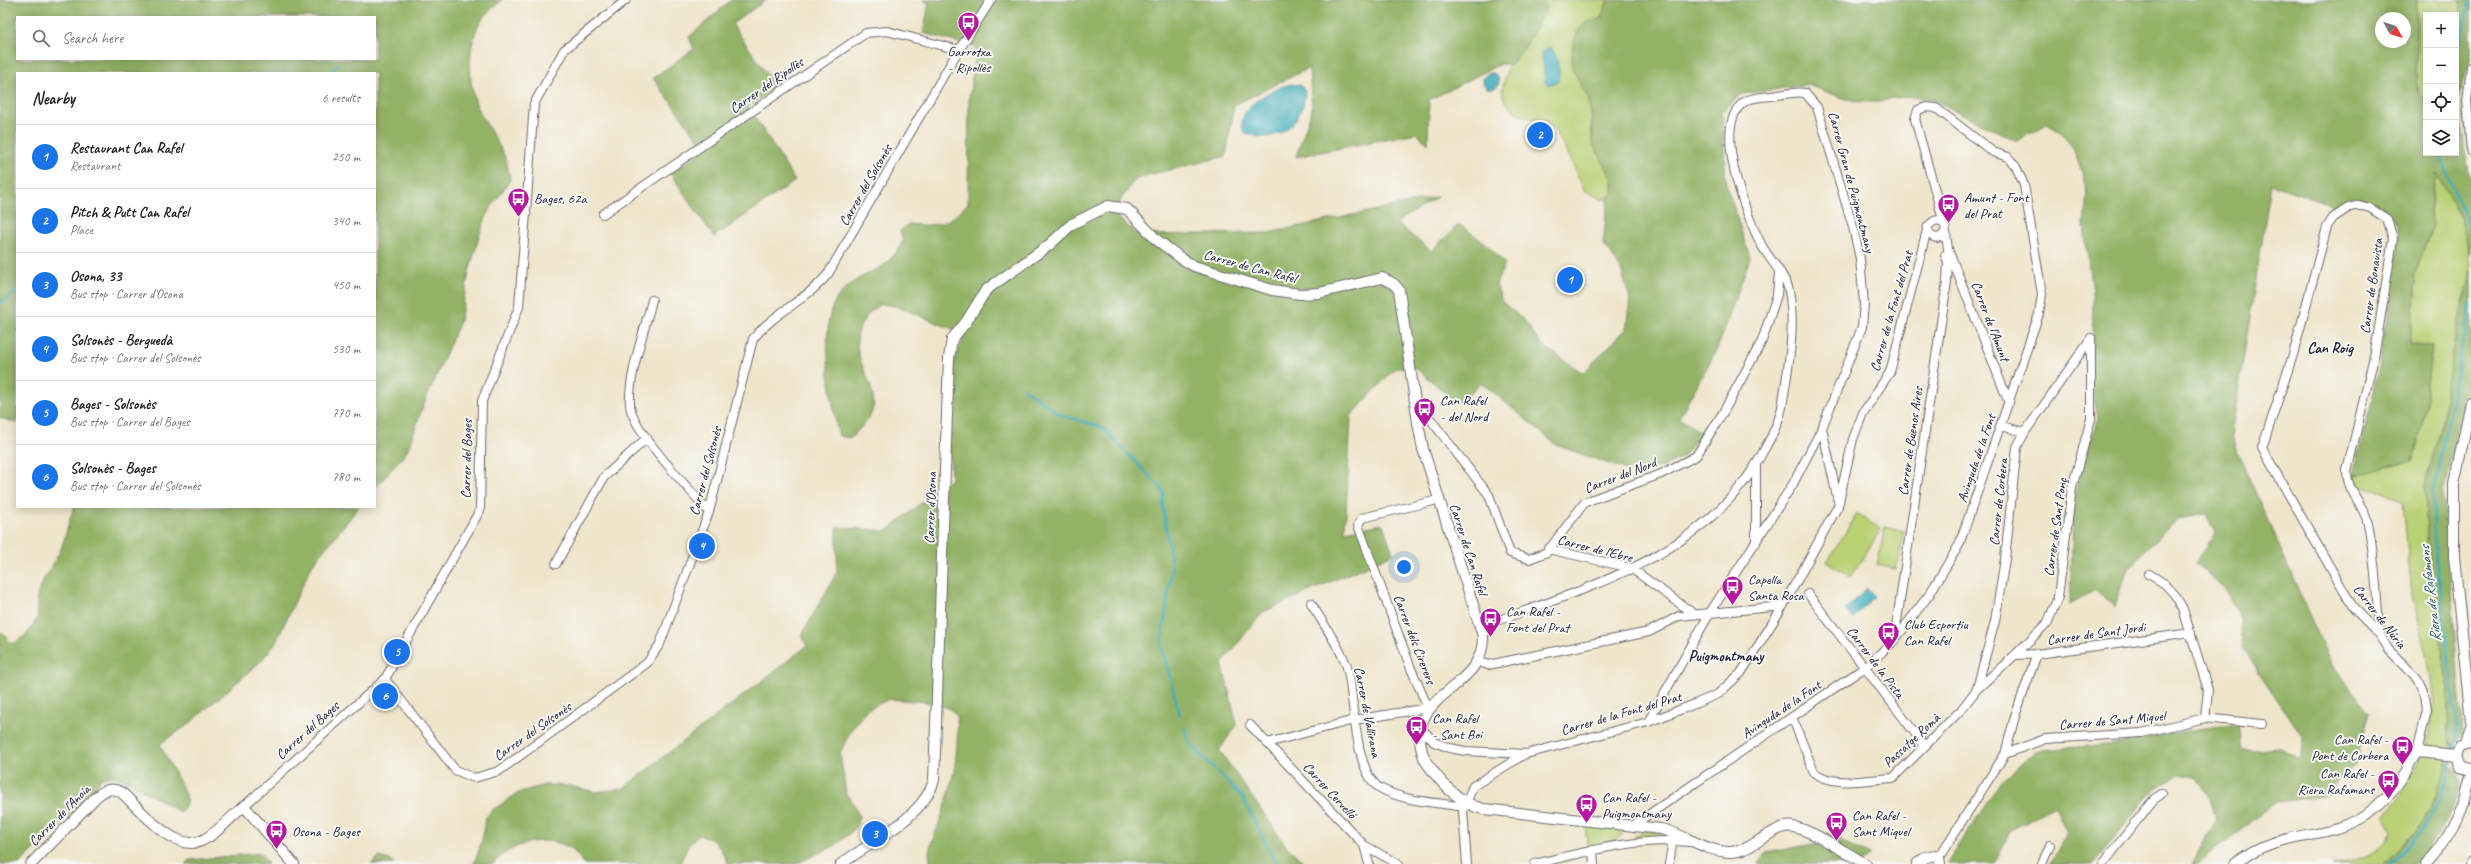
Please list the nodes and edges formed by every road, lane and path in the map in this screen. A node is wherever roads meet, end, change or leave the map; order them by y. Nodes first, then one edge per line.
1 (626, 0) edge
2 (992, 0) edge
3 (959, 50) junction
4 (2471, 67) edge
5 (2471, 152) edge
6 (1938, 205) junction
7 (1127, 209) joint
8 (603, 214) dead end
9 (1944, 223) junction
10 (1930, 226) junction
11 (1940, 240) junction
12 (1923, 247) junction
13 (1779, 272) junction
14 (652, 300) dead end
15 (2091, 338) joint
16 (1414, 398) junction
17 (2471, 402) edge
18 (2009, 403) junction
19 (2001, 426) junction
20 (1822, 428) junction
21 (2025, 432) junction
22 (647, 438) junction
23 (1756, 466) junction
24 (2278, 477) joint
25 (1438, 500) junction
26 (1838, 504) junction
27 (709, 512) junction
28 (1756, 543) junction
29 (1548, 549) junction
30 (556, 564) dead end
31 (1631, 568) junction
32 (2149, 574) dead end
33 (1808, 594) dead end
34 (1311, 603) dead end
35 (1783, 606) junction
36 (1711, 612) junction
37 (1694, 614) junction
38 (1480, 627) junction
39 (2191, 633) junction
40 (2380, 635) junction
41 (1893, 642) junction
42 (2037, 654) junction
43 (2015, 655) junction
44 (1479, 662) junction
45 (1864, 668) junction
46 (385, 679) junction
47 (1977, 689) junction
48 (1428, 708) junction
49 (1792, 717) junction
50 (2205, 718) junction
51 (1354, 720) junction
52 (2471, 721) edge
53 (1648, 722) junction
54 (2262, 724) dead end
55 (1250, 725) dead end
56 (2471, 727) edge
57 (1421, 728) junction
58 (1267, 743) junction
59 (1925, 746) junction
60 (2423, 752) junction
61 (1526, 754) junction
62 (2005, 754) junction
63 (2464, 756) edge
64 (2470, 780) edge
65 (109, 789) joint
66 (2162, 794) dead end
67 (1467, 804) junction
68 (244, 806) junction
69 (1632, 826) junction
70 (1673, 840) junction
71 (1699, 843) junction
72 (1364, 845) junction
73 (2050, 845) dead end
74 (1593, 850) junction
75 (1940, 861) edge
76 (2471, 861) edge
77 (31, 864) edge
78 (294, 864) edge
79 (841, 864) edge
80 (1369, 864) edge
81 (1398, 864) edge
82 (1468, 864) edge
83 (1535, 864) edge
84 (1594, 864) edge
85 (1669, 864) edge
86 (1866, 864) edge
87 (1917, 864) edge
88 (2042, 864) edge
89 (2103, 864) edge
90 (2235, 864) edge
91 (2426, 864) edge
92 (2470, 864) edge

1 - 46 street, Carrer del Bages
2 - 3 street, Carrer del Solsonès
3 - 8 street, Carrer del Ripollès
3 - 27 street, Carrer del Solsonès
4 - 5 street
6 - 9 street, Avinguda de la Font
6 - 10 street
6 - 18 street, Avinguda de la Font
7 - 16 street, Carrer de Can Rafel
7 - 79 street, Carrer d'Osona
9 - 10 street
9 - 11 street, Avinguda de la Font
10 - 11 street
10 - 12 street, Carrer de la Font del Prat
11 - 12 street, Carrer de la Font del Prat
11 - 18 street, Carrer de l'Amunt
11 - 41 street, Carrer de Buenos Aires
12 - 26 street, Carrer de la Font del Prat
13 - 20 street, Carrer Gran de Puigmontmany
13 - 23 street
13 - 29 street, Carrer del Nord
14 - 22 street
15 - 21 street, Carrer de Corbera
15 - 43 street, Carrer de Sant Ponç
16 - 25 street, Carrer de Can Rafel
16 - 29 street, Carrer del Nord
17 - 52 street
18 - 19 street, Avinguda de la Font
19 - 21 street
19 - 41 street, Avinguda de la Font
20 - 26 street
20 - 28 street, Carrer Gran de Puigmontmany
21 - 47 street, Carrer de Corbera
22 - 27 street
22 - 30 street
23 - 28 street
23 - 31 street
24 - 40 street, Carrer de Núria
24 - 40 street, Carrer de Bonavista
25 - 38 street, Carrer de Can Rafel
25 - 48 street, Carrer dels Cirerers
26 - 35 street, Carrer de la Font del Prat
27 - 46 street, Carrer del Solsonès
28 - 36 street, Carrer Gran de Puigmontmany
29 - 31 street, Carrer de l'Ebre
31 - 37 street, Carrer de l'Ebre
31 - 38 street
32 - 39 street
33 - 45 street, Carrer de la Pista
34 - 51 street, Carrer de Vallirana
35 - 36 street
35 - 53 street, Carrer de la Font del Prat
36 - 37 street
36 - 53 street, Carrer Gran de Puigmontmany
37 - 44 street
38 - 44 street, Carrer de Can Rafel
39 - 42 street, Carrer de Sant Jordi
39 - 50 street
40 - 60 street, Carrer de Núria
41 - 45 street, Avinguda de la Font
42 - 43 street
42 - 62 street, Carrer de Sant Jordi
43 - 47 street, Carrer de Sant Ponç
44 - 48 street
45 - 49 street, Avinguda de la Font
45 - 59 street, Carrer de la Pista
46 - 68 street, Carrer del Bages
47 - 59 street, Passatge Romà
48 - 51 street
48 - 57 street
49 - 59 street, Passatge Romà
49 - 69 street, Avinguda de la Font
50 - 54 street
50 - 62 street, Carrer de Sant Miquel
51 - 58 street
51 - 67 street, Carrer de Vallirana
53 - 61 street, Carrer de la Font del Prat
55 - 58 street, Carrer Cervelló
56 - 63 street
57 - 61 street, Carrer de la Font del Prat
57 - 67 street
58 - 72 street, Carrer Cervelló
60 - 63 street
60 - 90 street
61 - 67 street
62 - 75 street
63 - 64 street
64 - 91 street
65 - 68 street, Carrer del Bages
65 - 77 street, Carrer de l'Anoia
66 - 89 street
67 - 69 street
67 - 82 street
68 - 78 street
69 - 71 street
70 - 71 street
70 - 74 street
70 - 85 street
71 - 86 street
72 - 80 street
72 - 81 street, Carrer Cervelló
73 - 88 street
74 - 83 street
74 - 84 street
75 - 87 street
76 - 92 street

